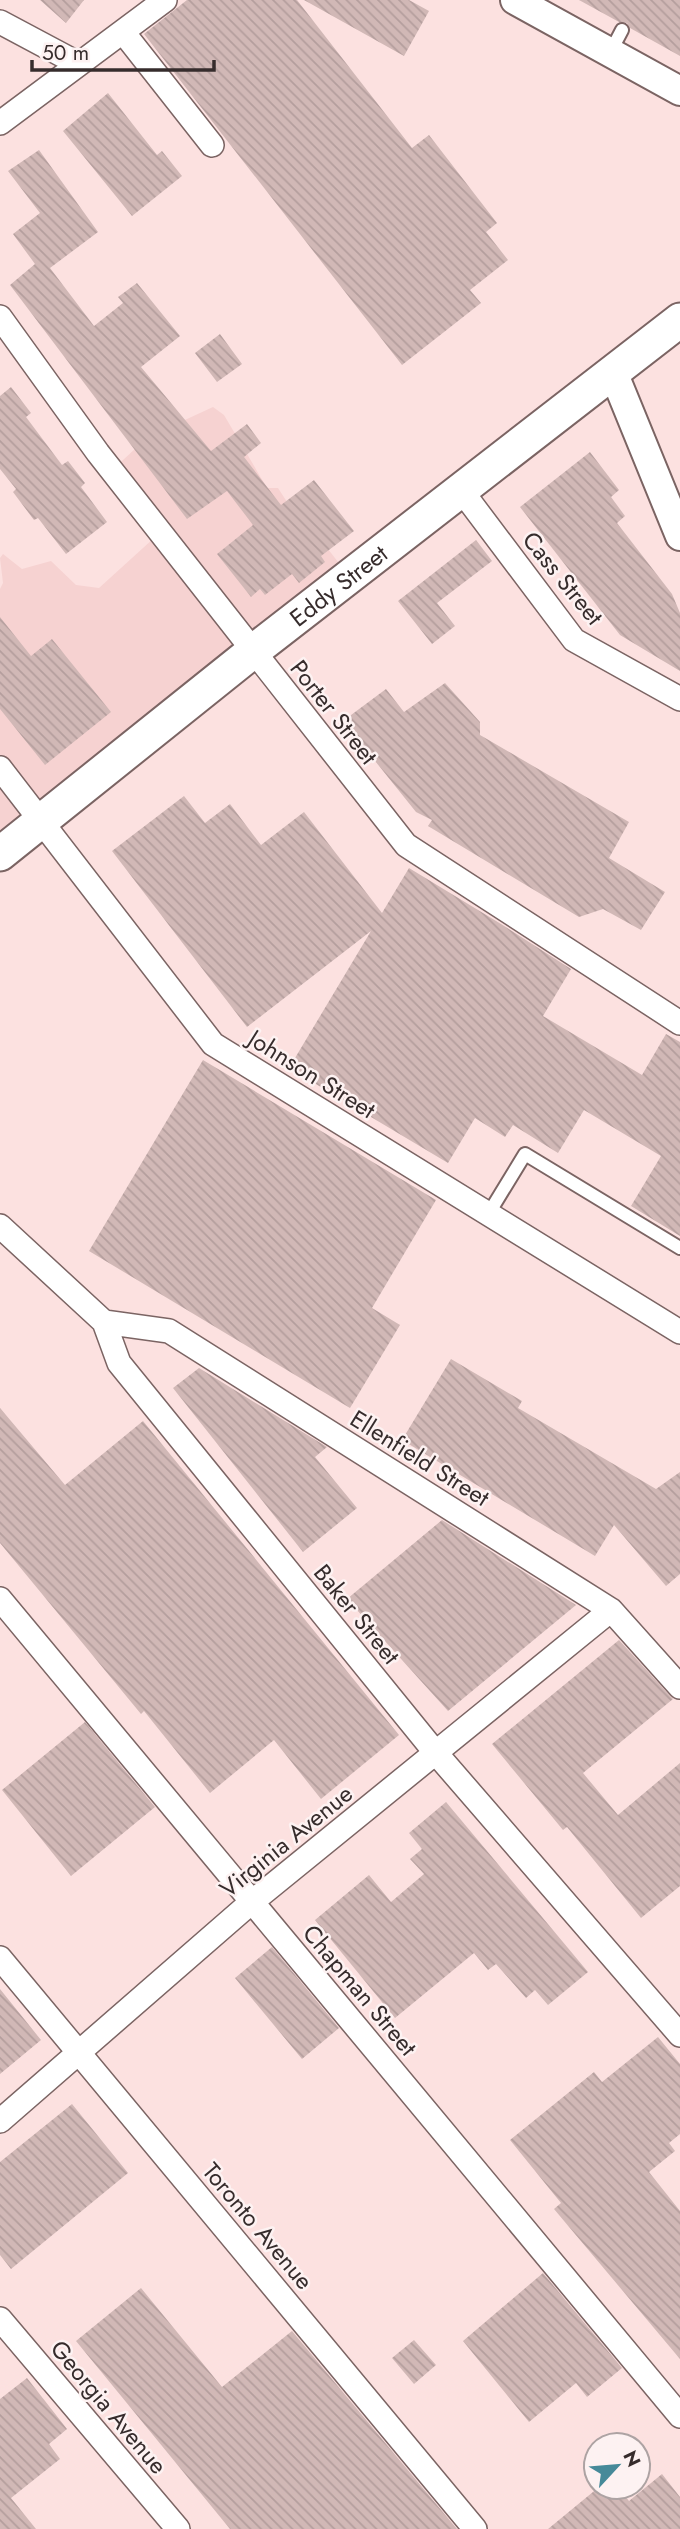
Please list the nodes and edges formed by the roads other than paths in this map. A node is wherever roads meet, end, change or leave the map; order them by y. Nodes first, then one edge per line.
1 (165, 0) edge
2 (515, 0) edge
3 (0, 22) edge
4 (123, 32) junction
5 (78, 63) junction
6 (680, 91) edge
7 (0, 123) edge
8 (212, 145) dead end
9 (0, 317) edge
10 (680, 320) edge
11 (613, 372) junction
12 (461, 490) junction
13 (680, 536) edge
14 (253, 653) junction
15 (680, 699) edge
16 (0, 768) edge
17 (42, 820) junction
18 (0, 854) edge
19 (680, 1023) edge
20 (489, 1213) junction
21 (0, 1226) edge
22 (680, 1248) edge
23 (104, 1322) junction
24 (680, 1332) edge
25 (0, 1598) edge
26 (611, 1610) junction
27 (680, 1687) edge
28 (435, 1752) junction
29 (253, 1903) junction
30 (0, 1958) edge
31 (680, 2035) edge
32 (80, 2052) junction
33 (0, 2121) edge
34 (0, 2319) edge
35 (680, 2416) edge
36 (178, 2529) edge
37 (475, 2529) edge

1 - 4 street
2 - 6 street
3 - 5 street
4 - 5 street
4 - 8 street
5 - 7 street
9 - 14 street, Porter Street
10 - 11 main road, Eddy Street
11 - 12 main road, Eddy Street
11 - 13 street
12 - 14 main road, Eddy Street
12 - 15 street, Cass Street
14 - 17 main road, Eddy Street
14 - 19 street, Porter Street
16 - 17 street, Johnson Street
17 - 18 main road, Eddy Street
17 - 20 street, Johnson Street
20 - 22 lane
20 - 24 street, Johnson Street
21 - 23 street, Baker Street
23 - 26 street, Ellenfield Street
23 - 28 street, Baker Street
25 - 29 street, Chapman Street
26 - 27 street, Ellenfield Street
26 - 28 street, Virginia Avenue
28 - 29 street, Virginia Avenue
28 - 31 street, Baker Street
29 - 32 street, Virginia Avenue
29 - 35 street, Chapman Street
30 - 32 street, Toronto Avenue
32 - 33 street, Virginia Avenue
32 - 37 street, Toronto Avenue
34 - 36 street, Georgia Avenue

